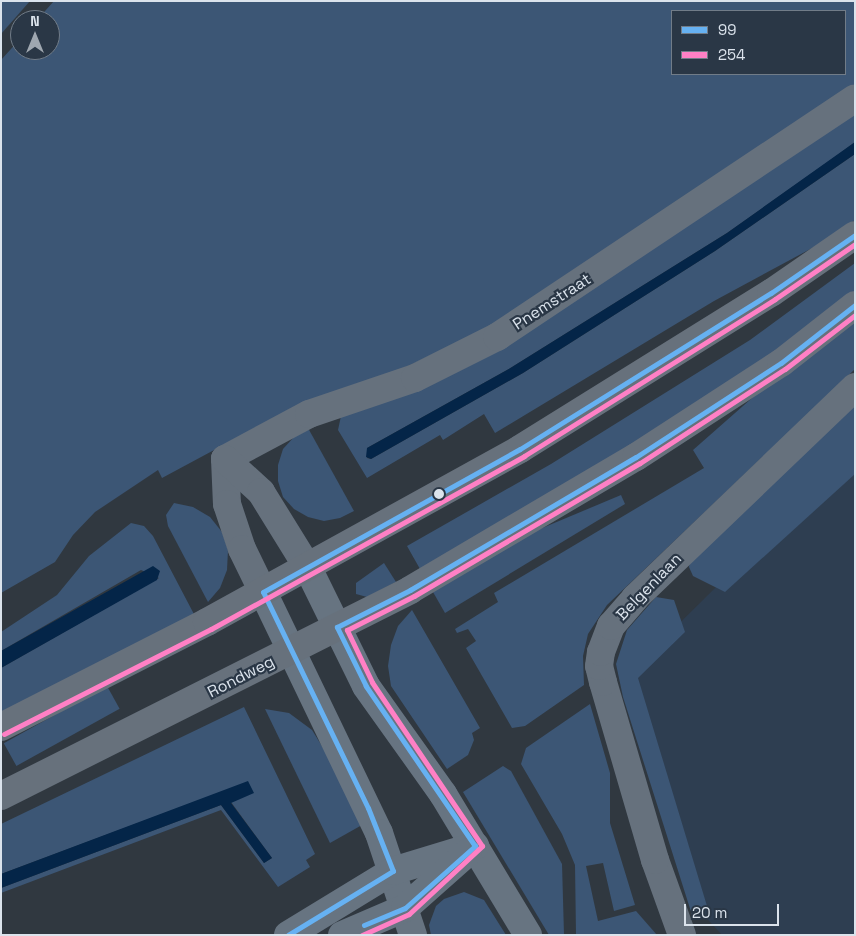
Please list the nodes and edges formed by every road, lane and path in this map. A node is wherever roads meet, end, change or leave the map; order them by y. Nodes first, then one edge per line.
1 (855, 98) edge
2 (855, 235) edge
3 (855, 305) edge
4 (855, 387) edge
5 (225, 459) junction
6 (308, 568) junction
7 (263, 592) junction
8 (337, 628) junction
9 (291, 651) junction
10 (1, 726) edge
11 (1, 796) edge
12 (475, 846) junction
13 (393, 871) junction
14 (405, 908) junction
15 (288, 935) edge
16 (342, 935) edge
17 (413, 935) edge
18 (528, 935) edge
19 (682, 935) edge

1 - 5 street, Pnemstraat
2 - 6 main road
3 - 8 main road, Rondweg
4 - 19 street, Belgenlaan
5 - 6 street
5 - 7 street
6 - 7 main road
6 - 8 main road
7 - 9 main road
7 - 10 main road
8 - 9 main road, Rondweg
8 - 12 main road
9 - 11 main road, Rondweg
9 - 13 main road
12 - 13 main road
12 - 14 main road
12 - 18 main road
13 - 14 main road
13 - 15 main road
14 - 16 main road
14 - 17 main road

